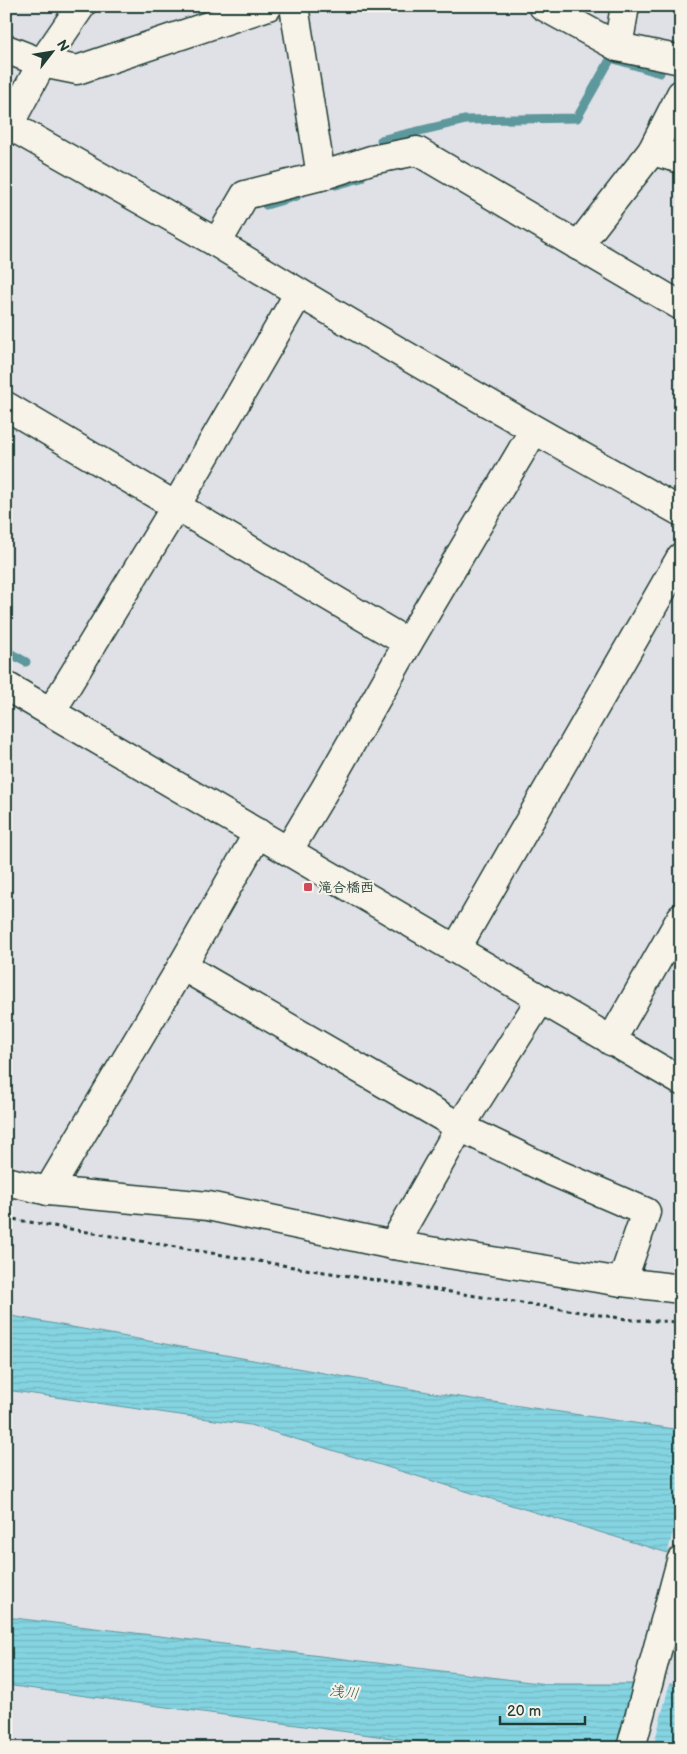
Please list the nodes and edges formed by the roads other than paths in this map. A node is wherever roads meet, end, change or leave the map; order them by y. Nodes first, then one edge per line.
1 (81, 6) edge
2 (268, 6) edge
3 (294, 6) edge
4 (542, 6) edge
5 (625, 6) edge
6 (618, 47) junction
7 (6, 49) edge
8 (681, 60) edge
9 (42, 63) junction
10 (681, 94) edge
11 (8, 127) edge
12 (652, 151) junction
13 (681, 159) edge
14 (321, 176) junction
15 (218, 243) junction
16 (578, 246) junction
17 (299, 293) junction
18 (681, 306) edge
19 (6, 406) edge
20 (534, 430) junction
21 (176, 506) junction
22 (681, 512) edge
23 (681, 557) edge
24 (408, 643) junction
25 (6, 686) edge
26 (51, 712) junction
27 (258, 833) junction
28 (288, 851) junction
29 (681, 918) edge
30 (456, 949) junction
31 (182, 966) junction
32 (541, 999) junction
33 (611, 1040) junction
34 (681, 1081) edge
35 (460, 1127) junction
36 (6, 1181) edge
37 (48, 1191) junction
38 (393, 1245) junction
39 (622, 1282) junction
40 (681, 1289) edge
41 (681, 1561) edge
42 (631, 1748) edge

1 - 9 street
2 - 9 street
3 - 14 street
4 - 6 street
5 - 6 street
6 - 8 street
7 - 9 street
9 - 11 street
10 - 12 street
11 - 15 street
12 - 13 street
12 - 16 street
14 - 15 street
14 - 16 street
15 - 17 street
16 - 18 street
17 - 20 street
17 - 21 street
19 - 21 street
20 - 22 street
20 - 24 street
21 - 24 street
21 - 26 street
23 - 30 street
24 - 28 street
25 - 26 street
26 - 27 street
27 - 28 street
27 - 31 street
28 - 30 street
29 - 33 street
30 - 32 street
31 - 35 street
31 - 37 street
32 - 33 street
32 - 35 street
33 - 34 street
35 - 38 street
35 - 39 street
36 - 37 street
37 - 38 street
38 - 39 street
39 - 40 street
41 - 42 street

